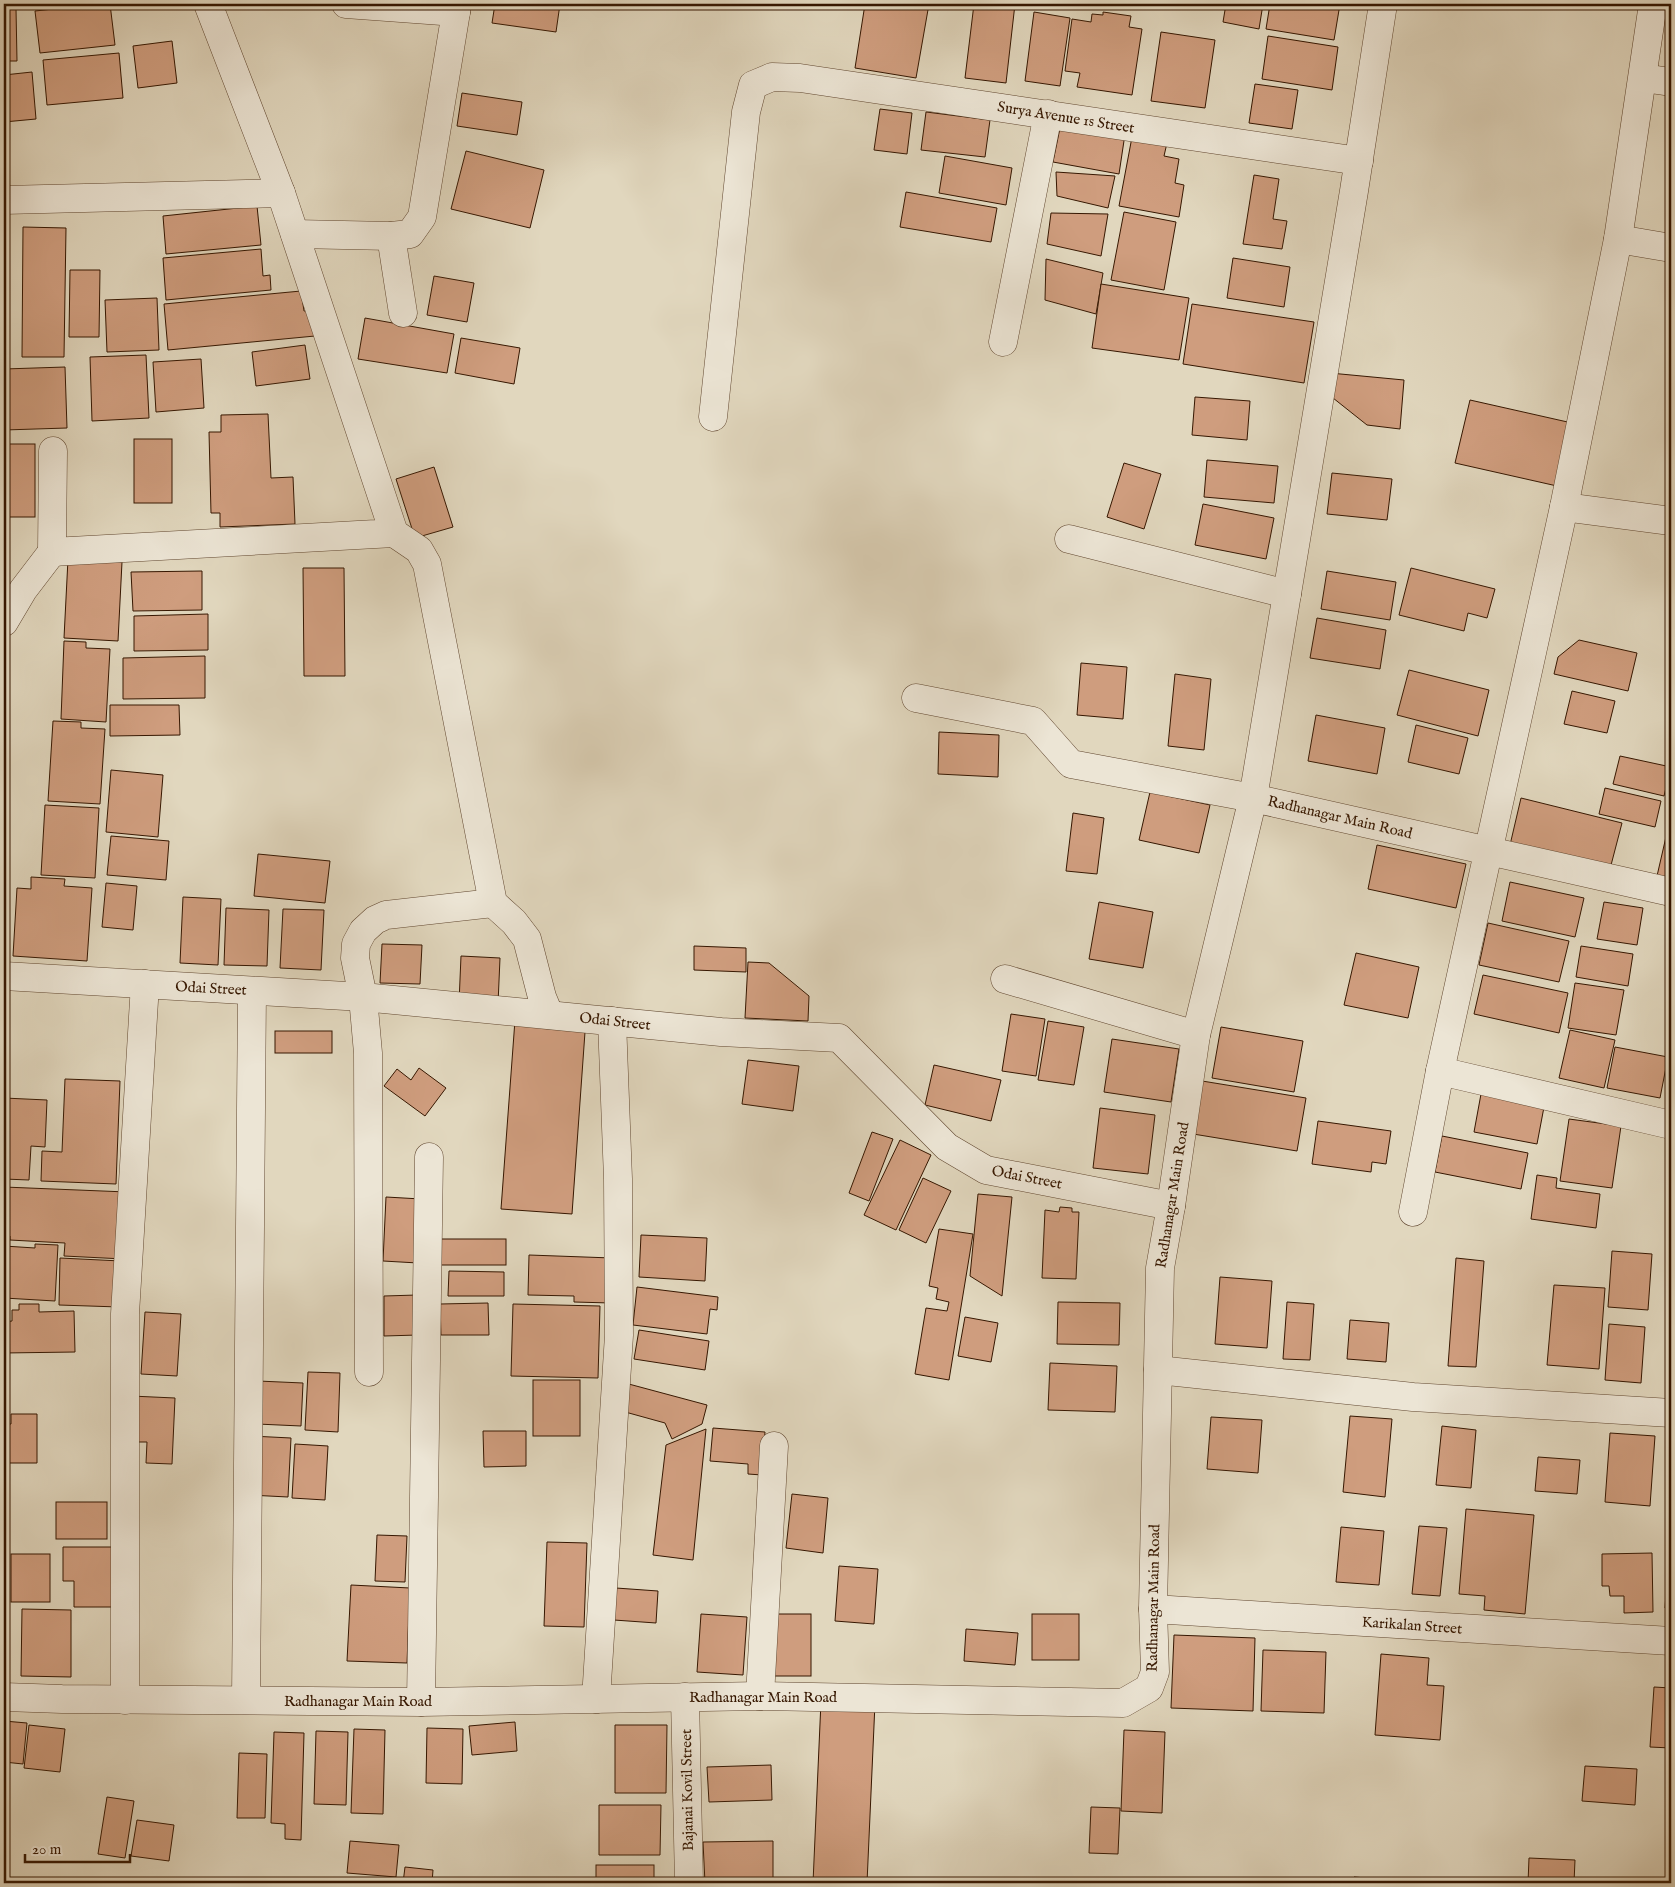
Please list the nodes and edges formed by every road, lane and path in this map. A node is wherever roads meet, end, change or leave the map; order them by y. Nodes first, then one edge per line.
1 (208, 4) edge
2 (346, 4) edge
3 (1382, 4) edge
4 (1653, 4) edge
5 (456, 8) edge
6 (1643, 78) junction
7 (1671, 82) edge
8 (1048, 114) junction
9 (1359, 161) junction
10 (281, 193) junction
11 (4, 200) edge
12 (295, 234) junction
13 (391, 236) junction
14 (1618, 239) junction
15 (1671, 248) edge
16 (403, 313) dead end
17 (1003, 342) dead end
18 (713, 417) dead end
19 (53, 452) dead end
20 (1564, 508) junction
21 (1671, 521) edge
22 (394, 533) junction
23 (1069, 539) dead end
24 (52, 552) junction
25 (1287, 594) junction
26 (4, 622) edge
27 (916, 698) dead end
28 (1253, 798) junction
29 (1490, 851) junction
30 (1671, 892) edge
31 (493, 903) junction
32 (4, 976) edge
33 (1005, 979) dead end
34 (144, 984) junction
35 (252, 991) junction
36 (363, 997) junction
37 (549, 1014) junction
38 (612, 1021) junction
39 (1196, 1035) junction
40 (1440, 1072) junction
41 (1671, 1125) edge
42 (429, 1157) dead end
43 (1171, 1206) junction
44 (1414, 1212) dead end
45 (1158, 1370) junction
46 (369, 1372) dead end
47 (1671, 1414) edge
48 (774, 1446) dead end
49 (1153, 1609) junction
50 (1671, 1641) edge
51 (760, 1696) junction
52 (4, 1697) edge
53 (685, 1697) junction
54 (596, 1698) junction
55 (125, 1700) junction
56 (246, 1700) junction
57 (420, 1702) junction
58 (689, 1883) edge

1 - 10 street
2 - 5 street
3 - 9 street
4 - 6 street
5 - 13 street
6 - 7 street
6 - 14 street
8 - 9 street, Surya Avenue 1s Street
8 - 17 street
8 - 18 street, Surya Avenue 1s Street
9 - 25 street
10 - 11 street
10 - 12 street
12 - 13 street
12 - 22 street
13 - 16 street
14 - 15 street
14 - 20 street
19 - 24 street
20 - 21 street
20 - 29 street
22 - 24 street
22 - 31 street
23 - 25 street
24 - 26 street
25 - 28 street
27 - 28 street
28 - 29 street, Radhanagar Main Road
28 - 39 street, Radhanagar Main Road
29 - 30 street, Radhanagar Main Road
29 - 40 street
31 - 36 street
31 - 37 street
32 - 34 street, Odai Street
33 - 39 street
34 - 35 street, Odai Street
34 - 55 street
35 - 36 street, Odai Street
35 - 56 street
36 - 37 street, Odai Street
36 - 46 street
37 - 38 street, Odai Street
38 - 43 street, Odai Street
38 - 54 street
39 - 43 street, Radhanagar Main Road
40 - 41 street
40 - 44 street
42 - 57 street
43 - 45 street, Radhanagar Main Road
45 - 47 street
45 - 49 street, Radhanagar Main Road
48 - 51 street
49 - 50 street, Karikalan Street
49 - 51 street, Radhanagar Main Road
51 - 53 street, Radhanagar Main Road
52 - 55 street, Radhanagar Main Road
53 - 54 street, Radhanagar Main Road
53 - 58 street, Bajanai Kovil Street
54 - 57 street, Radhanagar Main Road
55 - 56 street, Radhanagar Main Road
56 - 57 street, Radhanagar Main Road

